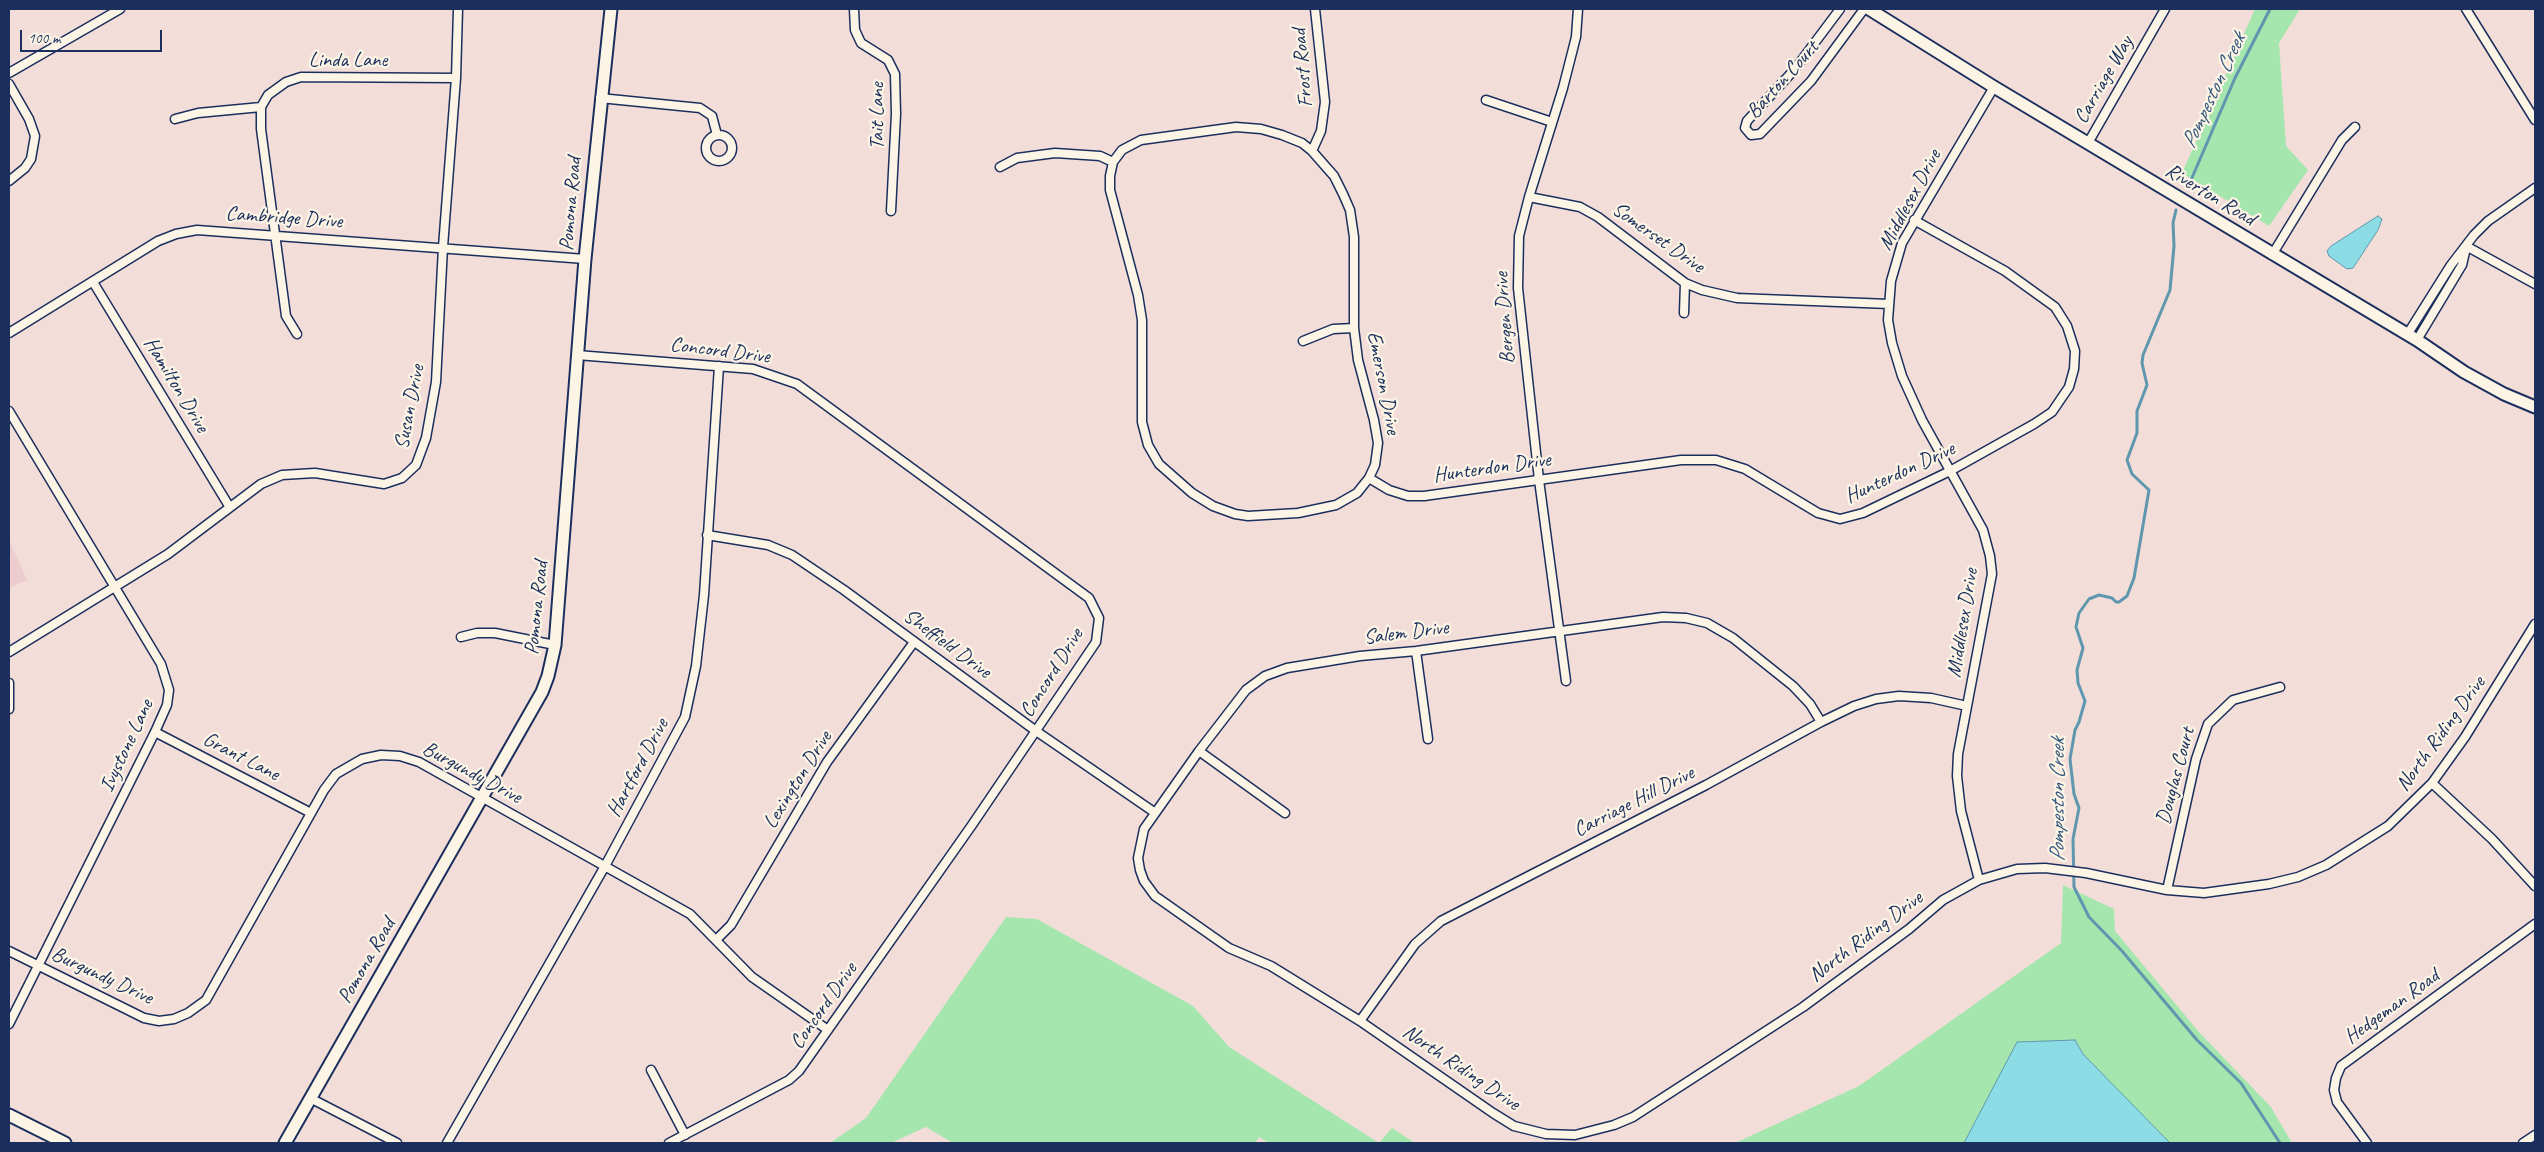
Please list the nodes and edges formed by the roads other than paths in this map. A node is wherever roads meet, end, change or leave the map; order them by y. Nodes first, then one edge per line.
1 (120, 9) edge
2 (458, 9) edge
3 (611, 9) edge
4 (854, 9) edge
5 (1315, 9) edge
6 (1578, 9) edge
7 (1840, 9) edge
8 (1864, 9) edge
9 (1869, 9) edge
10 (2165, 9) edge
11 (2466, 9) edge
12 (9, 73) edge
13 (456, 78) junction
14 (9, 84) edge
15 (1994, 87) junction
16 (600, 98) junction
17 (1486, 100) dead end
18 (261, 107) junction
19 (175, 119) dead end
20 (2535, 120) edge
21 (1552, 122) junction
22 (2354, 127) dead end
23 (717, 135) dead end
24 (2088, 142) junction
25 (1312, 151) junction
26 (1113, 162) junction
27 (1000, 167) dead end
28 (9, 181) edge
29 (2535, 188) edge
30 (1529, 197) junction
31 (890, 211) dead end
32 (1914, 220) junction
33 (275, 235) junction
34 (2466, 246) junction
35 (443, 247) junction
36 (2272, 255) junction
37 (585, 259) junction
38 (93, 282) junction
39 (1685, 283) junction
40 (2535, 284) edge
41 (1889, 304) junction
42 (1684, 313) dead end
43 (1354, 328) junction
44 (9, 333) edge
45 (297, 334) dead end
46 (2412, 338) junction
47 (1303, 341) dead end
48 (577, 355) junction
49 (719, 366) junction
50 (2535, 407) edge
51 (9, 411) edge
52 (1950, 471) junction
53 (1369, 478) junction
54 (1539, 480) junction
55 (229, 506) junction
56 (707, 535) junction
57 (114, 587) junction
58 (2535, 624) edge
59 (1558, 630) junction
60 (461, 637) dead end
61 (914, 642) junction
62 (555, 645) junction
63 (1416, 651) junction
64 (9, 652) edge
65 (1566, 681) dead end
66 (9, 683) edge
67 (2280, 687) dead end
68 (1967, 706) junction
69 (9, 709) edge
70 (1821, 722) junction
71 (1036, 731) junction
72 (155, 732) junction
73 (1428, 738) dead end
74 (1199, 751) junction
75 (2432, 783) junction
76 (482, 798) junction
77 (1154, 812) junction
78 (311, 813) junction
79 (1285, 813) dead end
80 (606, 866) junction
81 (1979, 880) junction
82 (2535, 886) edge
83 (2167, 890) junction
84 (1189, 919) joint
85 (2535, 924) edge
86 (716, 940) junction
87 (9, 951) edge
88 (38, 966) junction
89 (1360, 1021) junction
90 (9, 1024) edge
91 (828, 1030) junction
92 (651, 1070) dead end
93 (310, 1098) junction
94 (9, 1115) edge
95 (685, 1135) junction
96 (2535, 1135) edge
97 (65, 1143) edge
98 (285, 1143) edge
99 (397, 1143) edge
100 (447, 1143) edge
101 (668, 1143) edge
102 (2367, 1143) edge
103 (2523, 1143) edge

1 - 12 street
2 - 13 street, Susan Drive
3 - 16 street, Pomona Road
4 - 31 street, Tait Lane
5 - 25 street, Frost Road
6 - 21 street, Bergen Drive
7 - 8 street, Barton Court
9 - 15 street, Riverton Road
10 - 24 street, Carriage Way
11 - 20 street
13 - 18 street, Linda Lane
13 - 35 street, Susan Drive
14 - 28 street
15 - 24 street, Riverton Road
15 - 32 street, Middlesex Drive
16 - 23 street
16 - 37 street, Pomona Road
17 - 21 street
18 - 19 street
18 - 33 street
21 - 30 street, Bergen Drive
22 - 36 street
24 - 36 street, Riverton Road
25 - 26 street, Emerson Drive
25 - 43 street, Emerson Drive
26 - 27 street
26 - 53 street, Emerson Drive
29 - 34 street
30 - 39 street, Somerset Drive
30 - 54 street, Bergen Drive
32 - 41 street, Middlesex Drive
32 - 52 street, Hunterdon Drive
33 - 35 street, Cambridge Drive
33 - 38 street, Cambridge Drive
33 - 45 street
34 - 40 street
34 - 46 street
35 - 37 street, Cambridge Drive
35 - 55 street, Susan Drive
36 - 46 street, Riverton Road
37 - 48 street, Pomona Road
38 - 44 street, Cambridge Drive
38 - 55 street, Hamilton Drive
39 - 41 street, Somerset Drive
39 - 42 street
41 - 52 street, Middlesex Drive
43 - 47 street
43 - 53 street, Emerson Drive
46 - 50 street, Riverton Road
48 - 49 street, Concord Drive
48 - 62 street, Pomona Road
49 - 56 street, Hartford Drive
49 - 71 street, Concord Drive
51 - 57 street, Ivystone Lane
52 - 54 street, Hunterdon Drive
52 - 68 street, Middlesex Drive
53 - 54 street, Hunterdon Drive
54 - 59 street, Bergen Drive
55 - 57 street, Susan Drive
56 - 61 street, Sheffield Drive
56 - 80 street, Hartford Drive
57 - 64 street, Susan Drive
57 - 72 street, Ivystone Lane
58 - 75 street, North Riding Drive
59 - 63 street, Salem Drive
59 - 65 street, Bergen Drive
59 - 70 street, Salem Drive
60 - 62 street
61 - 71 street, Sheffield Drive
61 - 86 street, Lexington Drive
62 - 76 street, Pomona Road
63 - 73 street
63 - 74 street, Salem Drive
66 - 69 street
67 - 83 street, Douglas Court
68 - 70 street, Carriage Hill Drive
68 - 81 street, Middlesex Drive
70 - 89 street, Carriage Hill Drive
71 - 77 street, Sheffield Drive
71 - 91 street, Concord Drive
72 - 78 street, Grant Lane
72 - 88 street, Ivystone Lane
74 - 77 street, Salem Drive
74 - 79 street
75 - 82 street
75 - 83 street, North Riding Drive
76 - 78 street, Burgundy Drive
76 - 80 street, Burgundy Drive
76 - 93 street, Pomona Road
77 - 84 street, Salem Drive
78 - 88 street, Burgundy Drive
80 - 86 street, Burgundy Drive
80 - 100 street, Hartford Drive
81 - 83 street, North Riding Drive
81 - 89 street, North Riding Drive
84 - 89 street, North Riding Drive
85 - 102 street, Hedgeman Road
86 - 91 street, Burgundy Drive
87 - 88 street, Burgundy Drive
88 - 90 street, Ivystone Lane
91 - 95 street, Concord Drive
92 - 95 street
93 - 98 street, Pomona Road
93 - 99 street
94 - 97 street
95 - 101 street, Concord Drive
96 - 103 street

